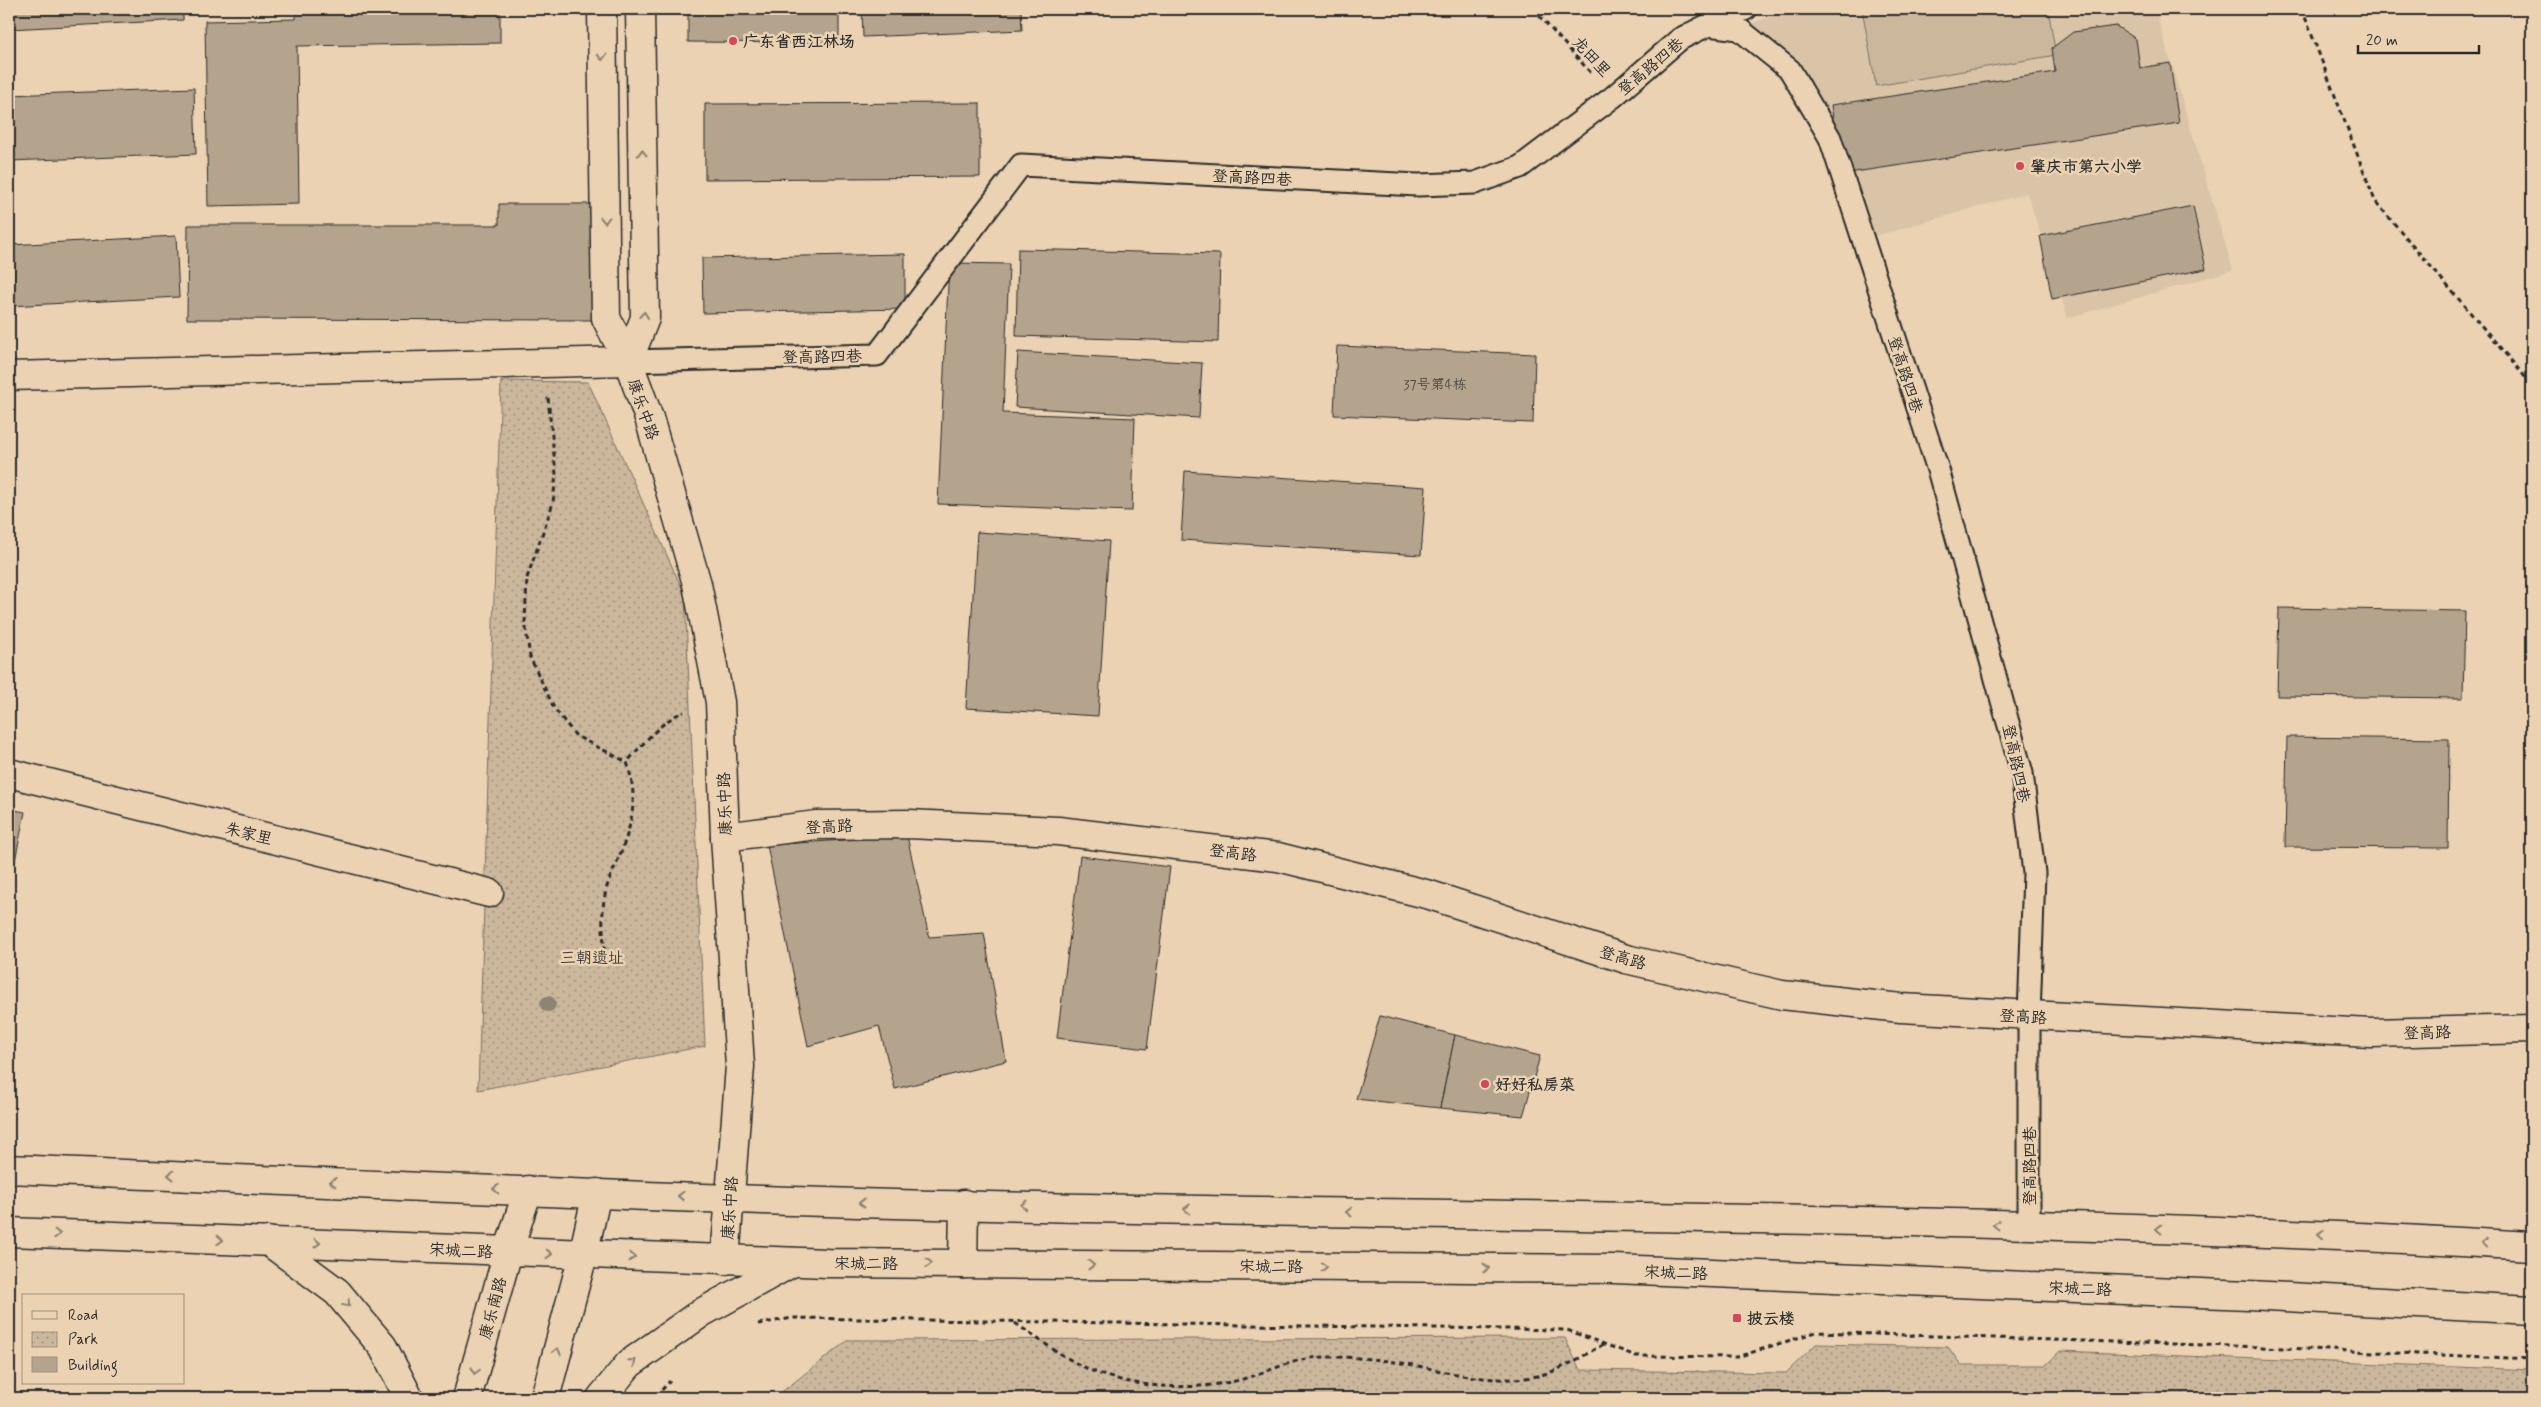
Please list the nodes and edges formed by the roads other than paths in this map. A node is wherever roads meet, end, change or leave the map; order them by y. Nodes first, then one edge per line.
1 (602, 9) edge
2 (640, 9) edge
3 (1746, 9) edge
4 (1708, 25) junction
5 (628, 361) junction
6 (9, 376) edge
7 (9, 773) edge
8 (725, 837) junction
9 (489, 893) dead end
10 (2028, 1016) junction
11 (2532, 1029) edge
12 (9, 1168) edge
13 (528, 1190) junction
14 (597, 1193) junction
15 (730, 1198) junction
16 (964, 1204) junction
17 (2028, 1225) junction
18 (9, 1232) edge
19 (268, 1241) junction
20 (2532, 1246) edge
21 (508, 1252) junction
22 (583, 1255) junction
23 (725, 1260) junction
24 (793, 1262) junction
25 (963, 1264) junction
26 (2532, 1310) edge
27 (409, 1398) edge
28 (467, 1398) edge
29 (545, 1398) edge
30 (601, 1398) edge

1 -> 5 main road, 康乐中路
5 -> 2 main road, 康乐中路
3 - 4 lane
4 - 5 lane, 登高路四巷
4 - 10 lane, 登高路四巷
5 - 6 main road
5 - 8 main road, 康乐中路
7 - 9 main road, 朱家里
8 - 10 main road, 登高路
8 - 15 main road, 康乐中路
10 - 11 main road, 登高路
10 - 17 lane, 登高路四巷
13 -> 12 main road
13 - 14 main road
13 - 21 main road, 康乐南路
15 -> 14 main road
14 - 22 main road
16 -> 15 main road
15 - 23 main road, 康乐中路
17 -> 16 main road
16 - 25 main road
20 -> 17 main road
18 -> 19 main road, 宋城二路
19 -> 21 main road, 宋城二路
19 -> 27 main road
21 -> 22 main road, 宋城二路
21 -> 28 main road, 康乐南路
22 -> 23 main road, 宋城二路
29 -> 22 main road
23 - 24 main road, 宋城二路
24 -> 25 main road, 宋城二路
30 -> 24 main road
25 -> 26 main road, 宋城二路

